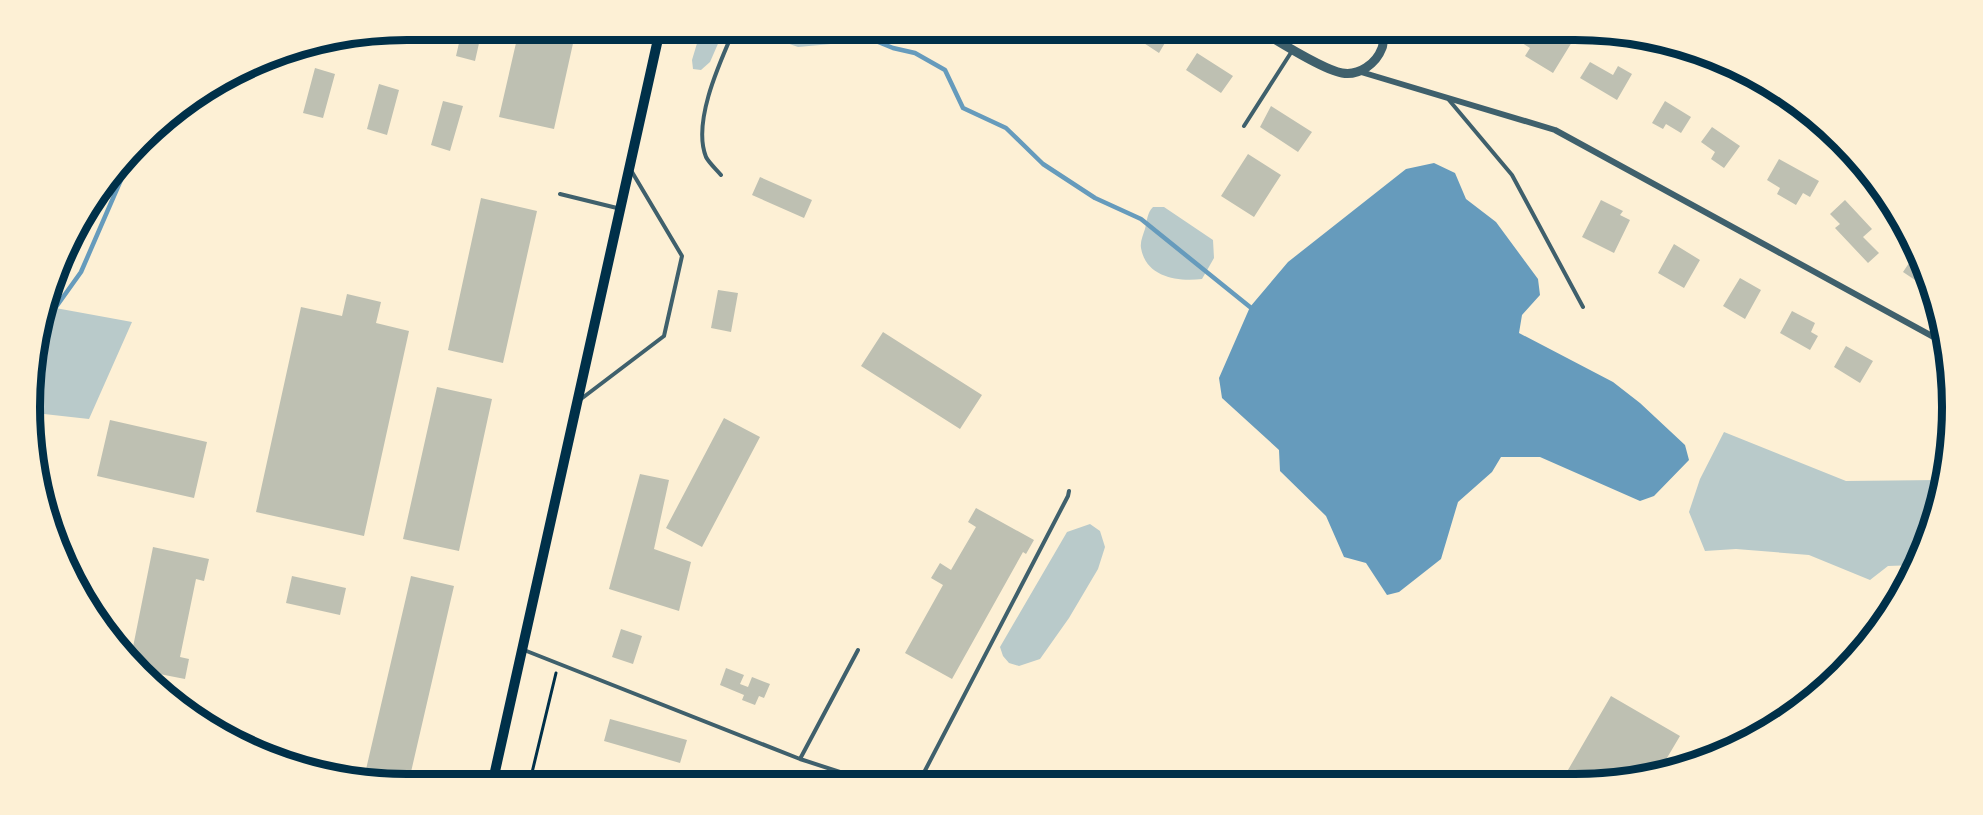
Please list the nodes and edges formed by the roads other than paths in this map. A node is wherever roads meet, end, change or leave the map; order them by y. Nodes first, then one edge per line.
1 (658, 40) edge
2 (730, 40) edge
3 (1277, 40) edge
4 (1383, 40) edge
5 (1293, 49) junction
6 (1361, 72) junction
7 (1446, 97) junction
8 (1244, 126) dead end
9 (628, 166) junction
10 (721, 175) dead end
11 (560, 194) dead end
12 (619, 209) junction
13 (1583, 307) dead end
14 (1935, 338) edge
15 (579, 401) junction
16 (1069, 490) dead end
17 (522, 650) junction
18 (858, 650) dead end
19 (800, 759) junction
20 (494, 774) edge
21 (597, 774) edge
22 (618, 774) edge
23 (846, 774) edge
24 (923, 774) edge

1 - 9 main road
2 - 10 lane
3 - 5 street
4 - 6 street
5 - 6 street
5 - 8 lane
6 - 7 street
7 - 13 lane
7 - 14 street
9 - 12 main road
9 - 15 lane
11 - 12 lane
12 - 15 main road
15 - 17 main road
16 - 24 lane
17 - 19 lane
17 - 20 main road
18 - 19 lane
19 - 23 lane
21 - 22 lane

